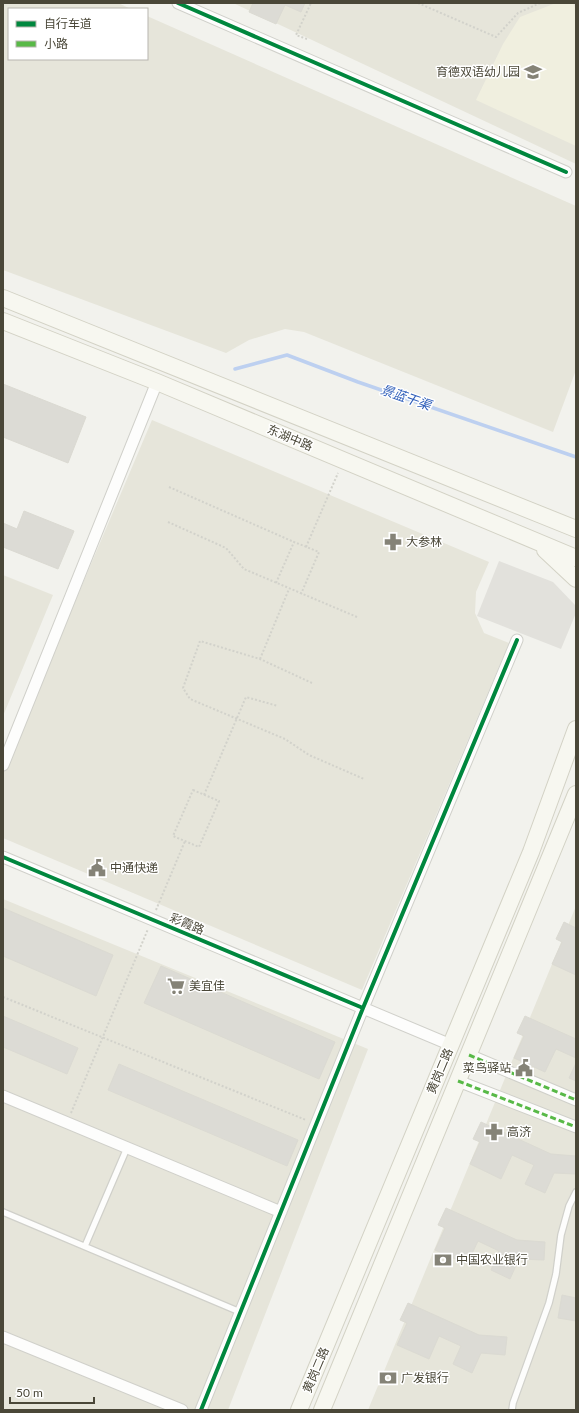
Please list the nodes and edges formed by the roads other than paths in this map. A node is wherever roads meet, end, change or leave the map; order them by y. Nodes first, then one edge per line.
1 (178, 3) edge
2 (566, 172) dead end
3 (3, 298) edge
4 (3, 320) edge
5 (157, 382) junction
6 (518, 506) junction
7 (550, 519) junction
8 (576, 520) edge
9 (509, 529) junction
10 (576, 529) edge
11 (533, 539) junction
12 (576, 558) edge
13 (576, 579) edge
14 (518, 640) dead end
15 (576, 730) edge
16 (3, 765) edge
17 (576, 794) edge
18 (3, 858) edge
19 (363, 1008) junction
20 (451, 1045) junction
21 (468, 1055) junction
22 (458, 1081) junction
23 (3, 1096) edge
24 (576, 1100) edge
25 (576, 1127) edge
26 (127, 1148) junction
27 (576, 1192) edge
28 (3, 1212) edge
29 (281, 1212) junction
30 (84, 1246) junction
31 (346, 1298) junction
32 (366, 1306) junction
33 (240, 1312) junction
34 (3, 1337) edge
35 (182, 1410) edge
36 (201, 1410) edge
37 (299, 1410) edge
38 (322, 1410) edge
39 (512, 1410) edge

1 - 2 street
3 - 6 main road, 东湖中路
4 - 5 main road, 东湖中路
5 - 9 main road, 东湖中路
5 - 16 street
6 - 7 main road, 东湖中路
6 - 9 main road
7 - 8 main road
7 - 10 main road, 东湖中路
9 - 11 main road, 东湖中路
11 - 12 main road, 东湖中路
11 - 13 main road
14 - 19 street
15 - 20 main road, 黄岗二路
17 - 21 main road, 黄岗二路
18 - 19 street, 彩霞路
19 - 20 street, 彩霞路
19 - 29 street
20 - 31 main road, 黄岗二路
21 - 22 main road, 黄岗二路
21 - 24 street
22 - 25 street
22 - 32 main road, 黄岗二路
23 - 26 street
26 - 29 street
26 - 30 lane
27 - 39 lane
28 - 30 lane
29 - 33 street
30 - 33 lane
31 - 32 main road
31 - 37 main road, 黄岗二路
32 - 38 main road, 黄岗二路
33 - 36 street
34 - 35 street

